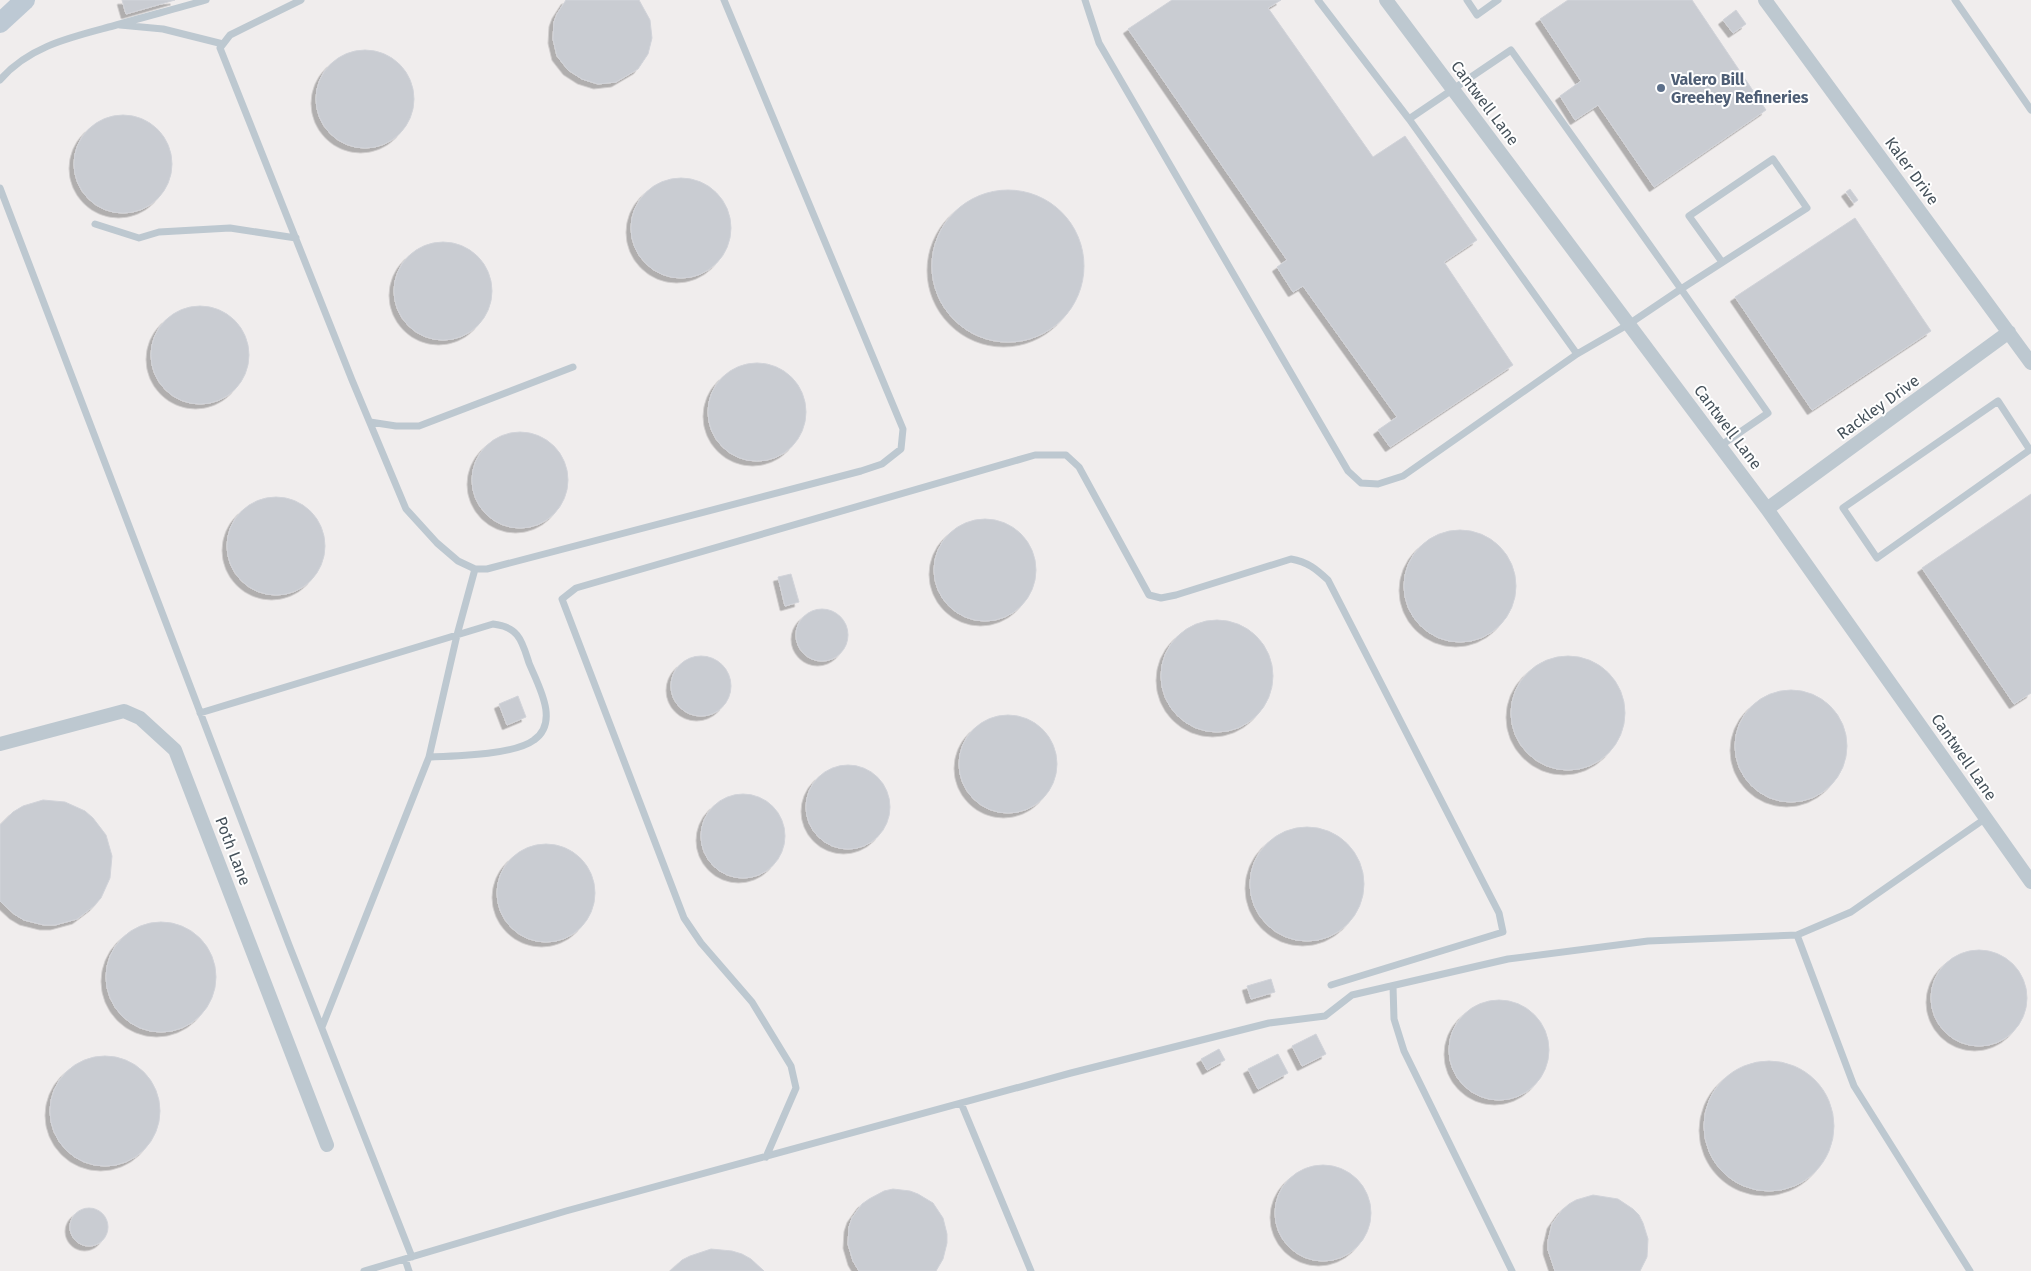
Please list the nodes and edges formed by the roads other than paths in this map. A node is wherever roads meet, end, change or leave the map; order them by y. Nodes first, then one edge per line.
1 (25, 0) edge
2 (206, 0) edge
3 (301, 0) edge
4 (724, 0) edge
5 (1085, 0) edge
6 (1318, 0) edge
7 (1386, 0) edge
8 (1467, 0) edge
9 (1498, 0) edge
10 (1765, 0) edge
11 (1955, 0) edge
12 (0, 23) edge
13 (116, 25) junction
14 (223, 44) junction
15 (0, 80) edge
16 (1454, 91) junction
17 (2031, 110) edge
18 (1409, 119) junction
19 (0, 188) edge
20 (95, 224) dead end
21 (296, 238) junction
22 (1722, 262) junction
23 (1681, 289) junction
24 (1628, 324) junction
25 (2009, 332) junction
26 (1577, 354) junction
27 (2031, 363) edge
28 (573, 367) dead end
29 (370, 422) junction
30 (1720, 446) junction
31 (2030, 449) edge
32 (1767, 509) junction
33 (475, 569) junction
34 (457, 635) junction
35 (200, 713) junction
36 (0, 744) edge
37 (429, 757) junction
38 (1986, 818) junction
39 (2031, 882) edge
40 (1797, 935) junction
41 (1331, 985) dead end
42 (1393, 986) junction
43 (322, 1027) junction
44 (961, 1103) junction
45 (327, 1145) dead end
46 (766, 1157) junction
47 (408, 1258) junction
48 (364, 1271) edge
49 (409, 1271) edge
50 (1031, 1271) edge
51 (1512, 1271) edge
52 (1970, 1271) edge

1 - 12 main road
2 - 13 lane
3 - 14 lane
4 - 33 lane
5 - 26 lane
6 - 18 lane
7 - 16 street, Cantwell Lane
8 - 9 lane
10 - 25 street, Kaler Drive
11 - 17 lane
13 - 14 lane
13 - 15 lane
14 - 21 lane
16 - 18 lane
16 - 23 lane
16 - 24 street, Cantwell Lane
18 - 26 lane
19 - 35 lane
20 - 21 lane
21 - 29 lane
22 - 22 lane
22 - 23 lane
23 - 24 lane
23 - 30 lane
24 - 26 lane
24 - 30 street, Cantwell Lane
25 - 27 street, Kaler Drive
25 - 32 street, Rackley Drive
28 - 29 lane
29 - 33 lane
30 - 32 street, Cantwell Lane
31 - 31 lane
32 - 38 street, Cantwell Lane
33 - 34 lane
34 - 35 lane
34 - 37 lane
34 - 37 lane
35 - 43 lane
36 - 45 street, Poth Lane
37 - 43 lane
38 - 39 street, Cantwell Lane
38 - 40 lane
40 - 42 lane
40 - 52 lane
41 - 46 lane
42 - 44 lane
42 - 51 lane
43 - 47 lane
44 - 46 lane
44 - 50 lane
46 - 47 lane
47 - 48 lane
47 - 49 lane

